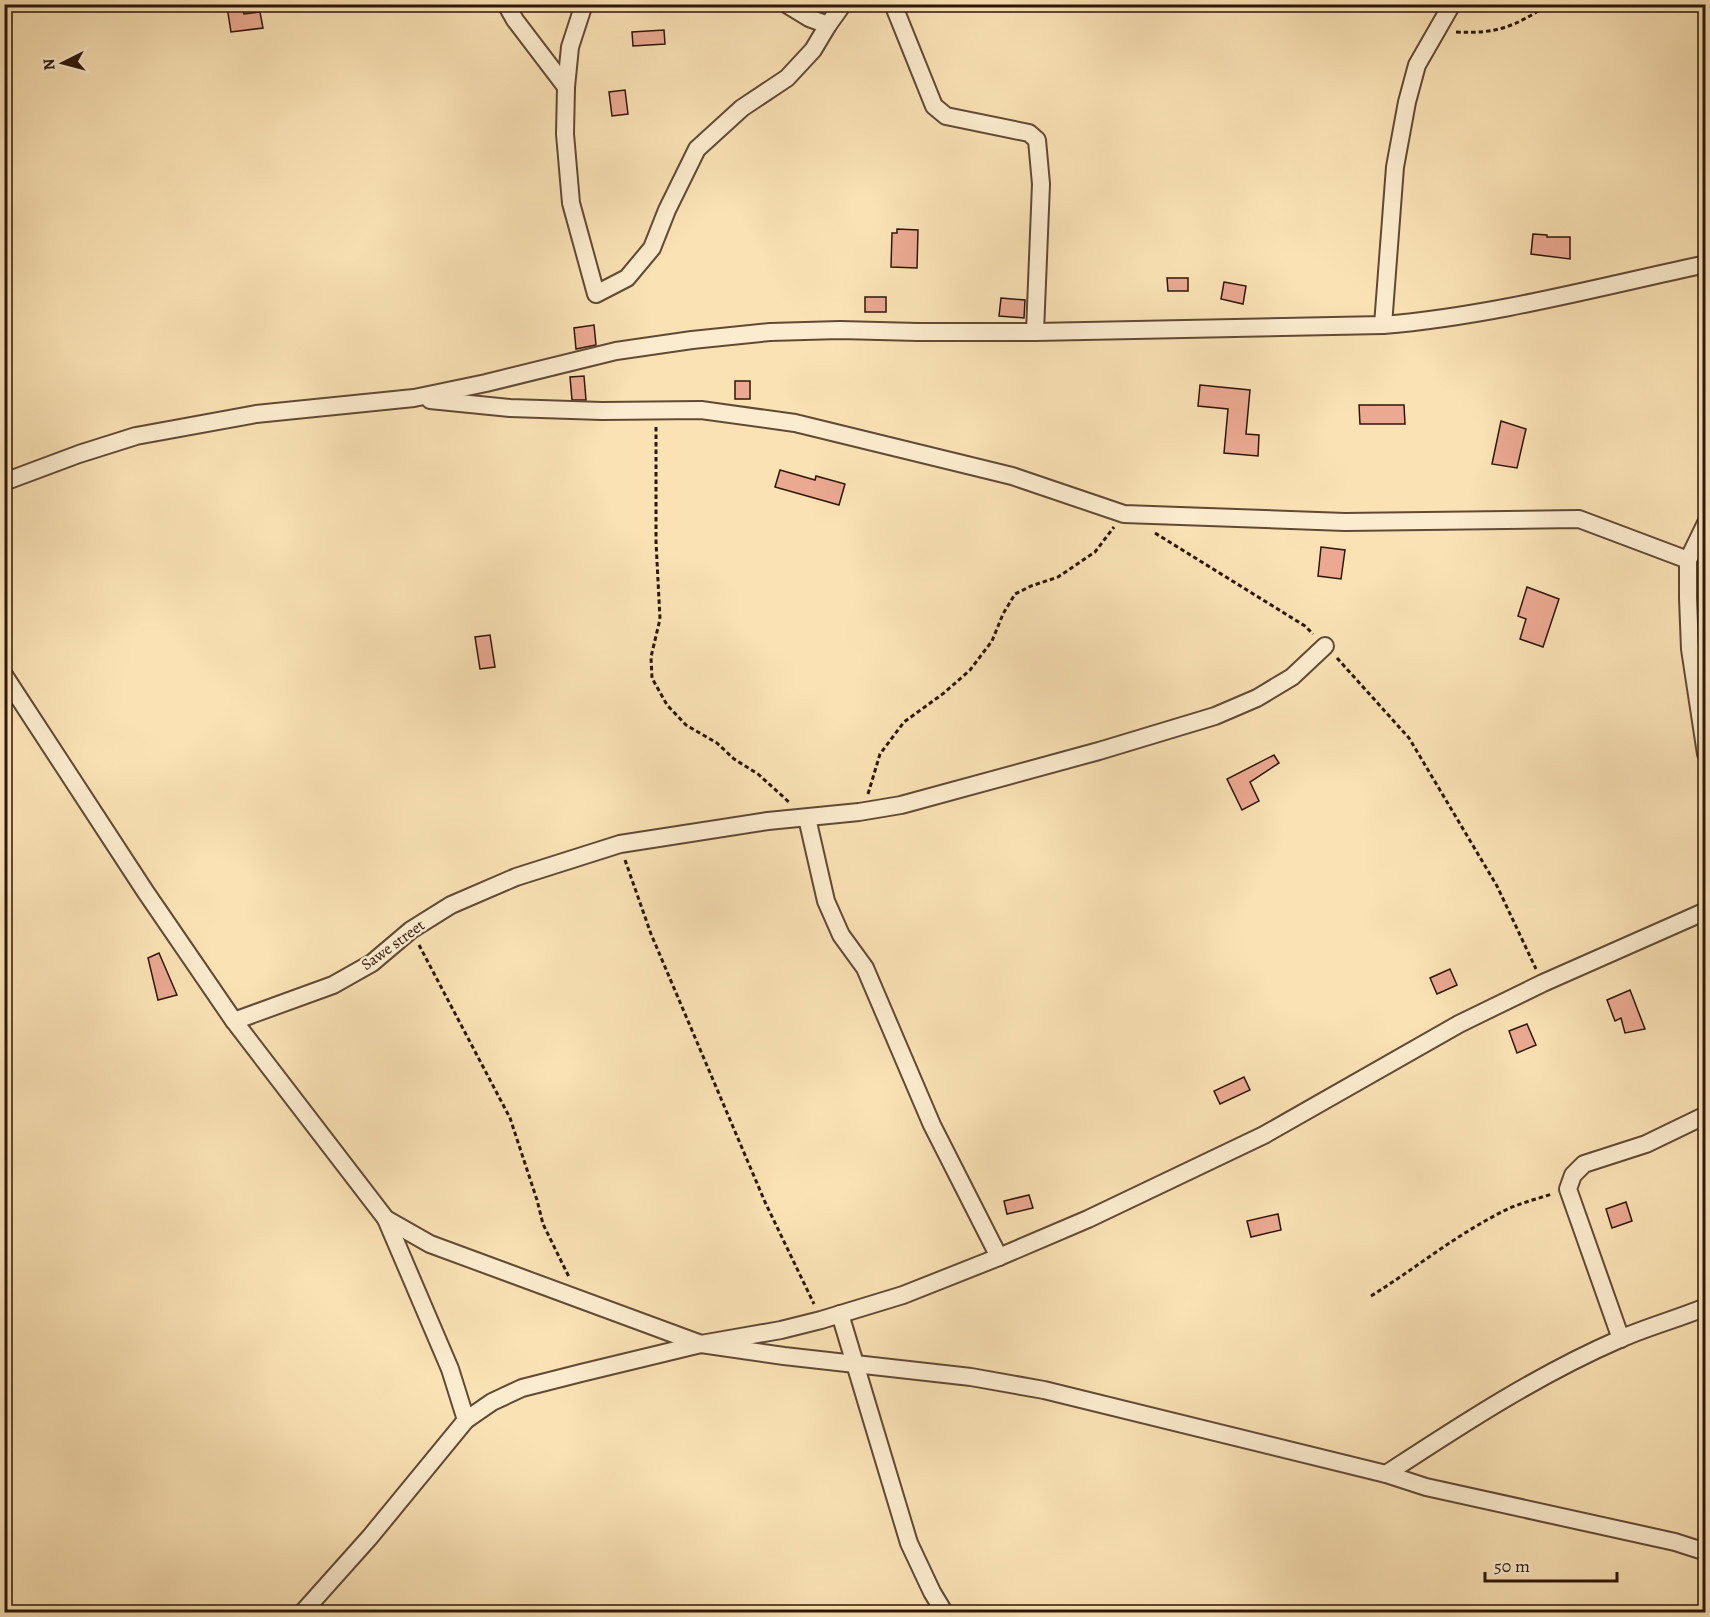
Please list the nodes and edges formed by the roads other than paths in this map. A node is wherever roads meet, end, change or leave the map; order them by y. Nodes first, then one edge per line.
1 (506, 4) edge
2 (584, 4) edge
3 (786, 4) edge
4 (843, 4) edge
5 (893, 4) edge
6 (1452, 4) edge
7 (828, 25) junction
8 (566, 87) junction
9 (1706, 264) edge
10 (1383, 325) junction
11 (1035, 332) junction
12 (414, 398) junction
13 (4, 482) edge
14 (1706, 523) edge
15 (1688, 560) junction
16 (1325, 646) road end
17 (4, 675) edge
18 (1706, 754) edge
19 (807, 818) junction
20 (1706, 911) edge
21 (234, 1021) junction
22 (1706, 1115) edge
23 (386, 1219) junction
24 (999, 1257) junction
25 (1706, 1308) edge
26 (840, 1314) junction
27 (1620, 1339) junction
28 (701, 1344) junction
29 (854, 1362) junction
30 (466, 1420) junction
31 (1386, 1474) junction
32 (1706, 1552) edge
33 (303, 1612) edge
34 (944, 1612) edge

1 - 8 street
2 - 8 street
3 - 7 street
4 - 7 street
5 - 11 street
6 - 10 street
7 - 8 street
9 - 10 street
10 - 11 street
11 - 12 street
12 - 13 street
12 - 15 street
14 - 15 street
15 - 18 street
16 - 19 street, Sawe street
17 - 21 street
19 - 21 street, Sawe street
19 - 24 street
20 - 24 street
21 - 23 street
22 - 27 street
23 - 28 street
23 - 30 street
24 - 26 street
25 - 27 street
26 - 28 street
26 - 29 street
27 - 31 street
28 - 29 street
28 - 30 street
29 - 31 street
29 - 34 street
30 - 33 street
31 - 32 street

